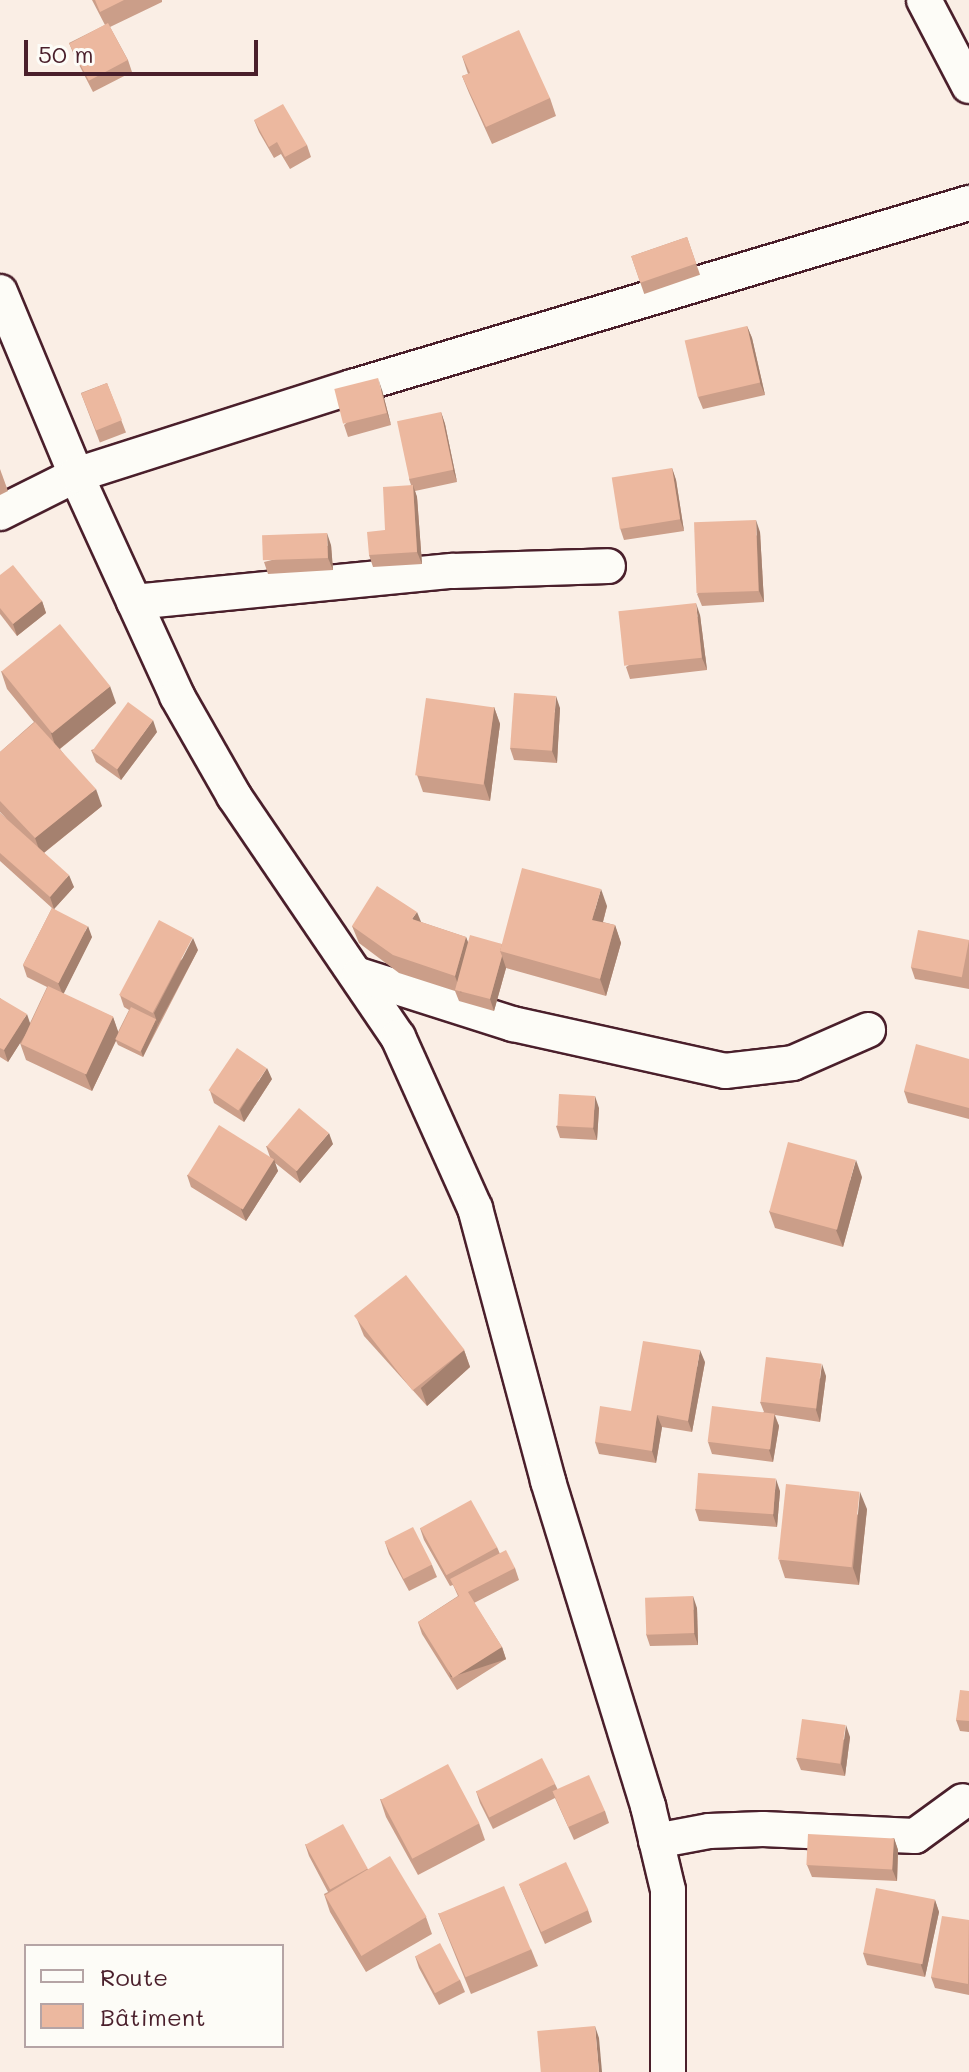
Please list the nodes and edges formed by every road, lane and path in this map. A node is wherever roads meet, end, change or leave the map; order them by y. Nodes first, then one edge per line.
1 (924, 0) edge
2 (969, 86) edge
3 (969, 203) edge
4 (0, 292) edge
5 (76, 475) junction
6 (0, 513) edge
7 (608, 566) dead end
8 (134, 602) junction
9 (359, 975) junction
10 (868, 1030) dead end
11 (963, 1801) dead end
12 (656, 1841) junction
13 (668, 2072) edge

1 - 2 street
3 - 5 street
4 - 5 street
5 - 6 street
5 - 8 street
7 - 8 street
8 - 9 street
9 - 10 street
9 - 12 street
11 - 12 street
12 - 13 street

